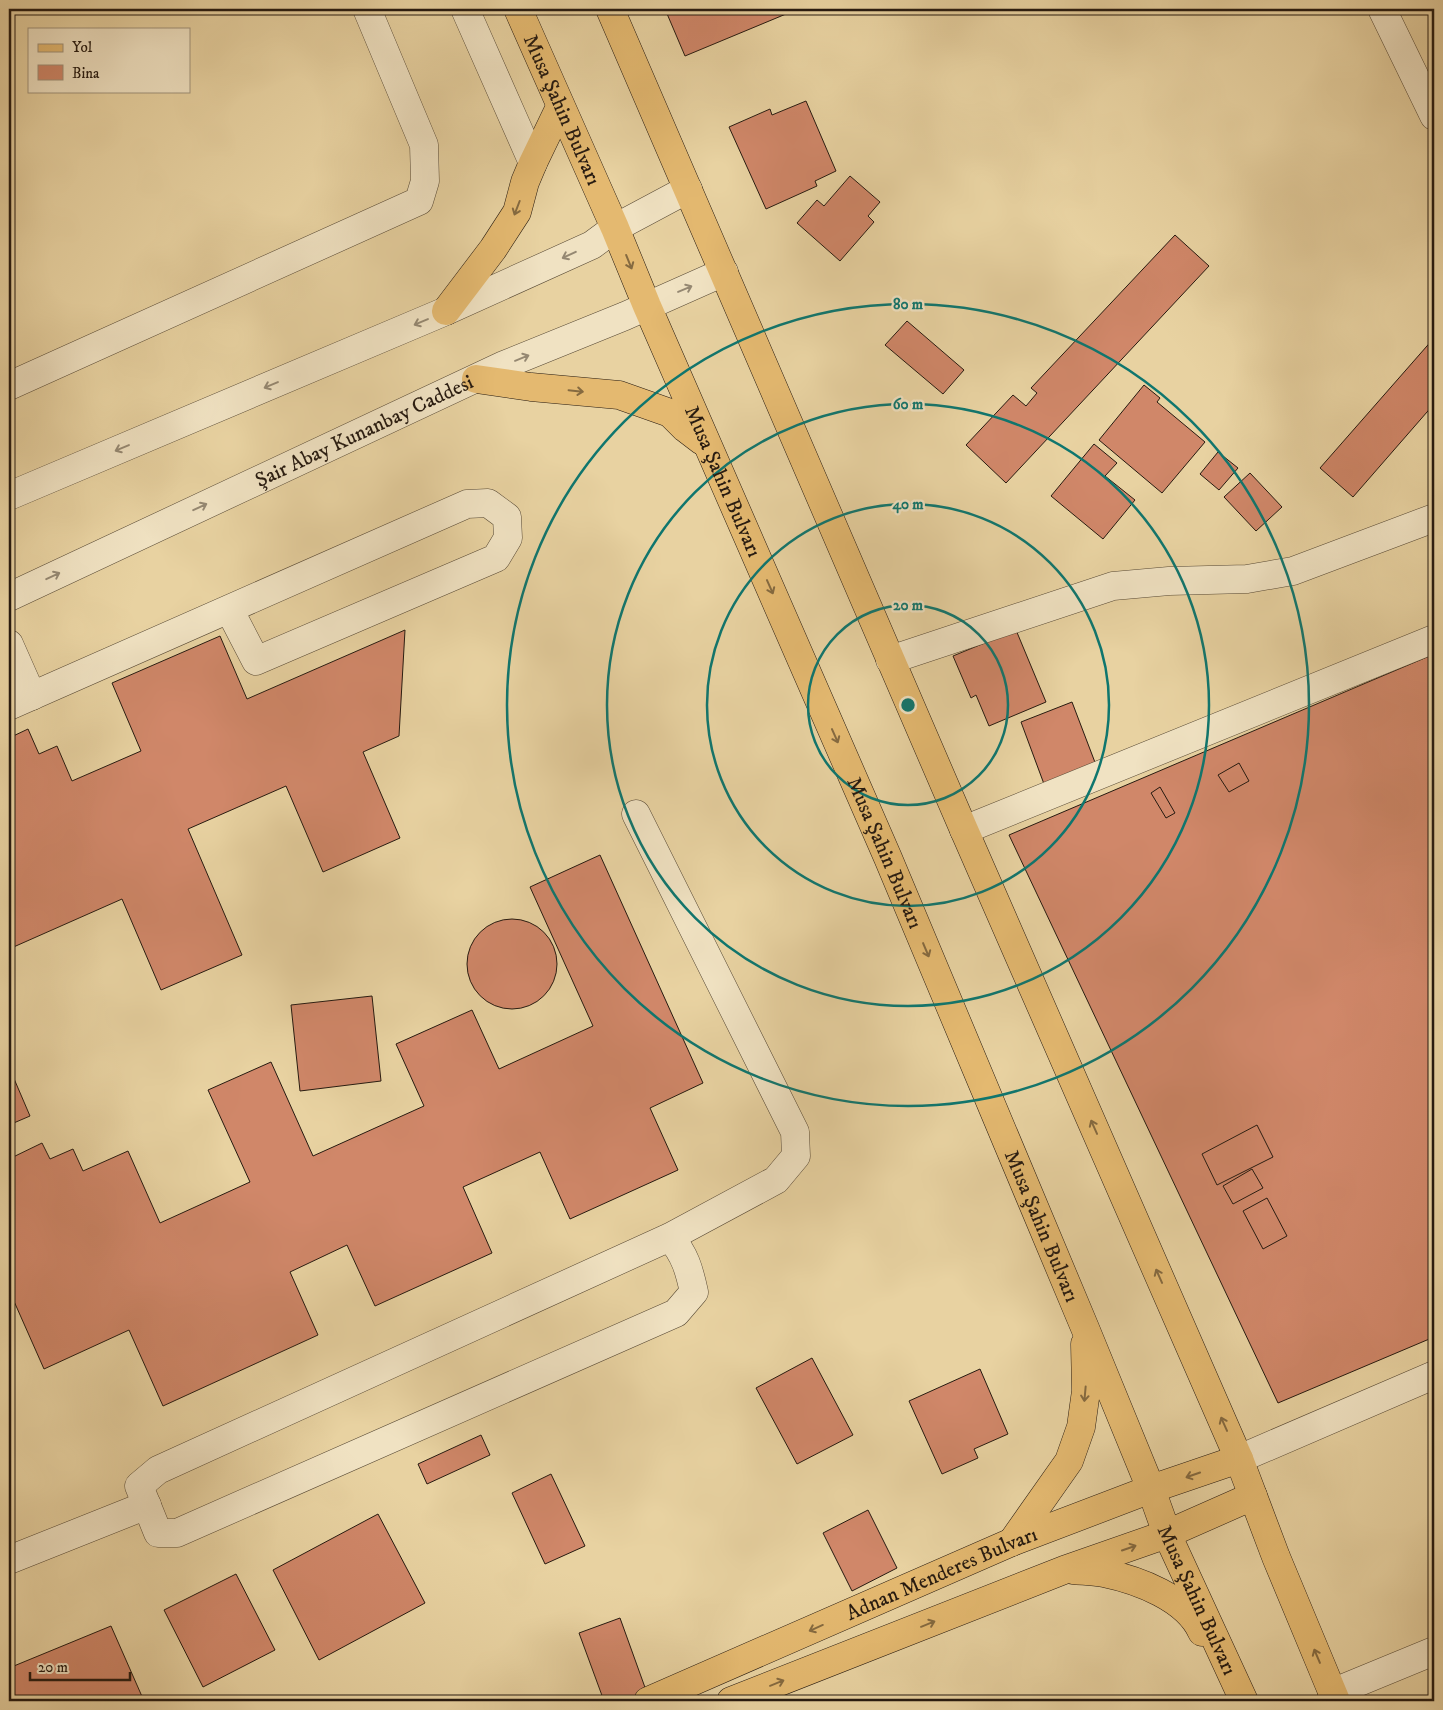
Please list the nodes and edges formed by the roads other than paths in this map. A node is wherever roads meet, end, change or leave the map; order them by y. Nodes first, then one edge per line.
1 (367, 9) edge
2 (465, 9) edge
3 (518, 9) edge
4 (610, 9) edge
5 (1382, 9) edge
6 (560, 107) junction
7 (1434, 116) edge
8 (533, 163) junction
9 (688, 189) junction
10 (615, 228) junction
11 (724, 272) junction
12 (647, 306) junction
13 (446, 311) junction
14 (476, 379) junction
15 (9, 386) edge
16 (708, 446) junction
17 (9, 496) edge
18 (1434, 518) edge
19 (9, 597) edge
20 (229, 609) junction
21 (1434, 639) edge
22 (9, 644) edge
23 (890, 660) junction
24 (20, 701) edge
25 (636, 814) dead end
26 (964, 830) junction
27 (670, 1237) junction
28 (1085, 1328) junction
29 (1434, 1375) edge
30 (1239, 1459) junction
31 (1151, 1489) junction
32 (1253, 1496) junction
33 (147, 1505) junction
34 (1167, 1534) junction
35 (1012, 1542) junction
36 (9, 1560) edge
37 (1064, 1570) junction
38 (1434, 1651) edge
39 (1334, 1697) edge
40 (648, 1701) edge
41 (731, 1701) edge
42 (1233, 1701) edge
43 (1244, 1701) edge

1 - 15 street
2 - 8 street
3 - 6 main road, Musa Şahin Bulvarı
4 - 9 main road
5 - 7 street
6 - 8 main road
6 - 10 main road, Musa Şahin Bulvarı
8 -> 13 main road
9 - 10 street
9 - 11 main road
10 -> 12 main road, Musa Şahin Bulvarı
10 -> 13 street
12 -> 11 street, Şair Abay Kunanbay Caddesi
11 - 23 main road
14 -> 12 street, Şair Abay Kunanbay Caddesi
12 - 16 main road, Musa Şahin Bulvarı
13 -> 17 street
14 -> 16 main road
19 -> 14 street, Şair Abay Kunanbay Caddesi
16 -> 28 main road, Musa Şahin Bulvarı
18 - 23 street
20 - 20 street
20 - 24 street
21 - 26 street
22 - 24 street
23 - 26 main road
25 - 27 street
30 -> 26 main road
27 - 33 street
27 - 33 street
28 - 31 main road, Musa Şahin Bulvarı
28 -> 35 main road
29 - 30 street
30 -> 31 main road, Adnan Menderes Bulvarı
30 - 32 main road
31 - 34 main road, Musa Şahin Bulvarı
31 - 35 main road, Adnan Menderes Bulvarı
32 - 34 main road, Adnan Menderes Bulvarı
39 -> 32 main road
33 - 36 street
37 -> 34 main road, Adnan Menderes Bulvarı
34 - 43 main road, Musa Şahin Bulvarı
35 -> 40 main road, Adnan Menderes Bulvarı
41 -> 37 main road, Adnan Menderes Bulvarı
37 - 42 main road
38 - 39 street

